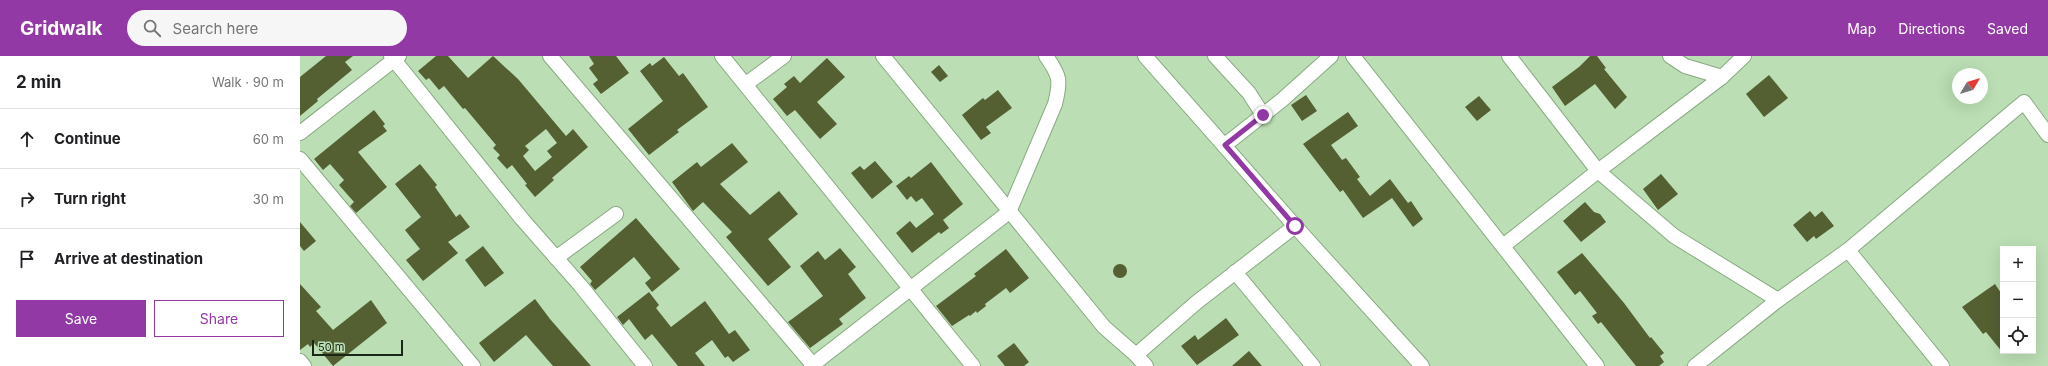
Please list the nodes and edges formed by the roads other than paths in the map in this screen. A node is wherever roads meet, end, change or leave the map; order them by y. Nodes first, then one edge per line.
1 (550, 56) edge
2 (722, 56) edge
3 (784, 56) edge
4 (1046, 56) edge
5 (1145, 56) edge
6 (1215, 56) edge
7 (1331, 56) edge
8 (1353, 56) edge
9 (1509, 56) edge
10 (1670, 56) edge
11 (1744, 56) edge
12 (395, 57) edge
13 (886, 57) edge
14 (1722, 77) junction
15 (746, 84) junction
16 (1263, 115) junction
17 (300, 133) edge
18 (2048, 135) edge
19 (1225, 145) junction
20 (300, 159) edge
21 (1598, 170) junction
22 (1009, 212) junction
23 (616, 214) dead end
24 (1295, 226) junction
25 (1503, 246) junction
26 (1848, 250) junction
27 (556, 258) junction
28 (1236, 272) junction
29 (911, 289) junction
30 (1778, 300) junction
31 (1136, 355) junction
32 (300, 361) edge
33 (304, 366) edge
34 (473, 366) edge
35 (645, 366) edge
36 (812, 366) edge
37 (973, 366) edge
38 (1146, 366) edge
39 (1313, 366) edge
40 (1422, 366) edge
41 (1597, 366) edge
42 (1695, 366) edge
43 (1942, 366) edge

1 - 36 street
2 - 15 street
3 - 15 street
4 - 22 street
5 - 19 street
6 - 16 street
7 - 16 street
8 - 25 street
9 - 21 street
10 - 14 street
11 - 14 street
12 - 17 street
12 - 27 street
13 - 22 street
14 - 21 street
15 - 29 street
16 - 19 street
18 - 26 street
19 - 24 street
20 - 34 street
21 - 25 street
21 - 30 street
22 - 29 street
22 - 31 street
23 - 27 street
24 - 28 street
24 - 40 street
25 - 41 street
26 - 30 street
26 - 43 street
27 - 35 street
28 - 31 street
28 - 39 street
29 - 36 street
29 - 37 street
30 - 42 street
31 - 38 street
32 - 33 street

